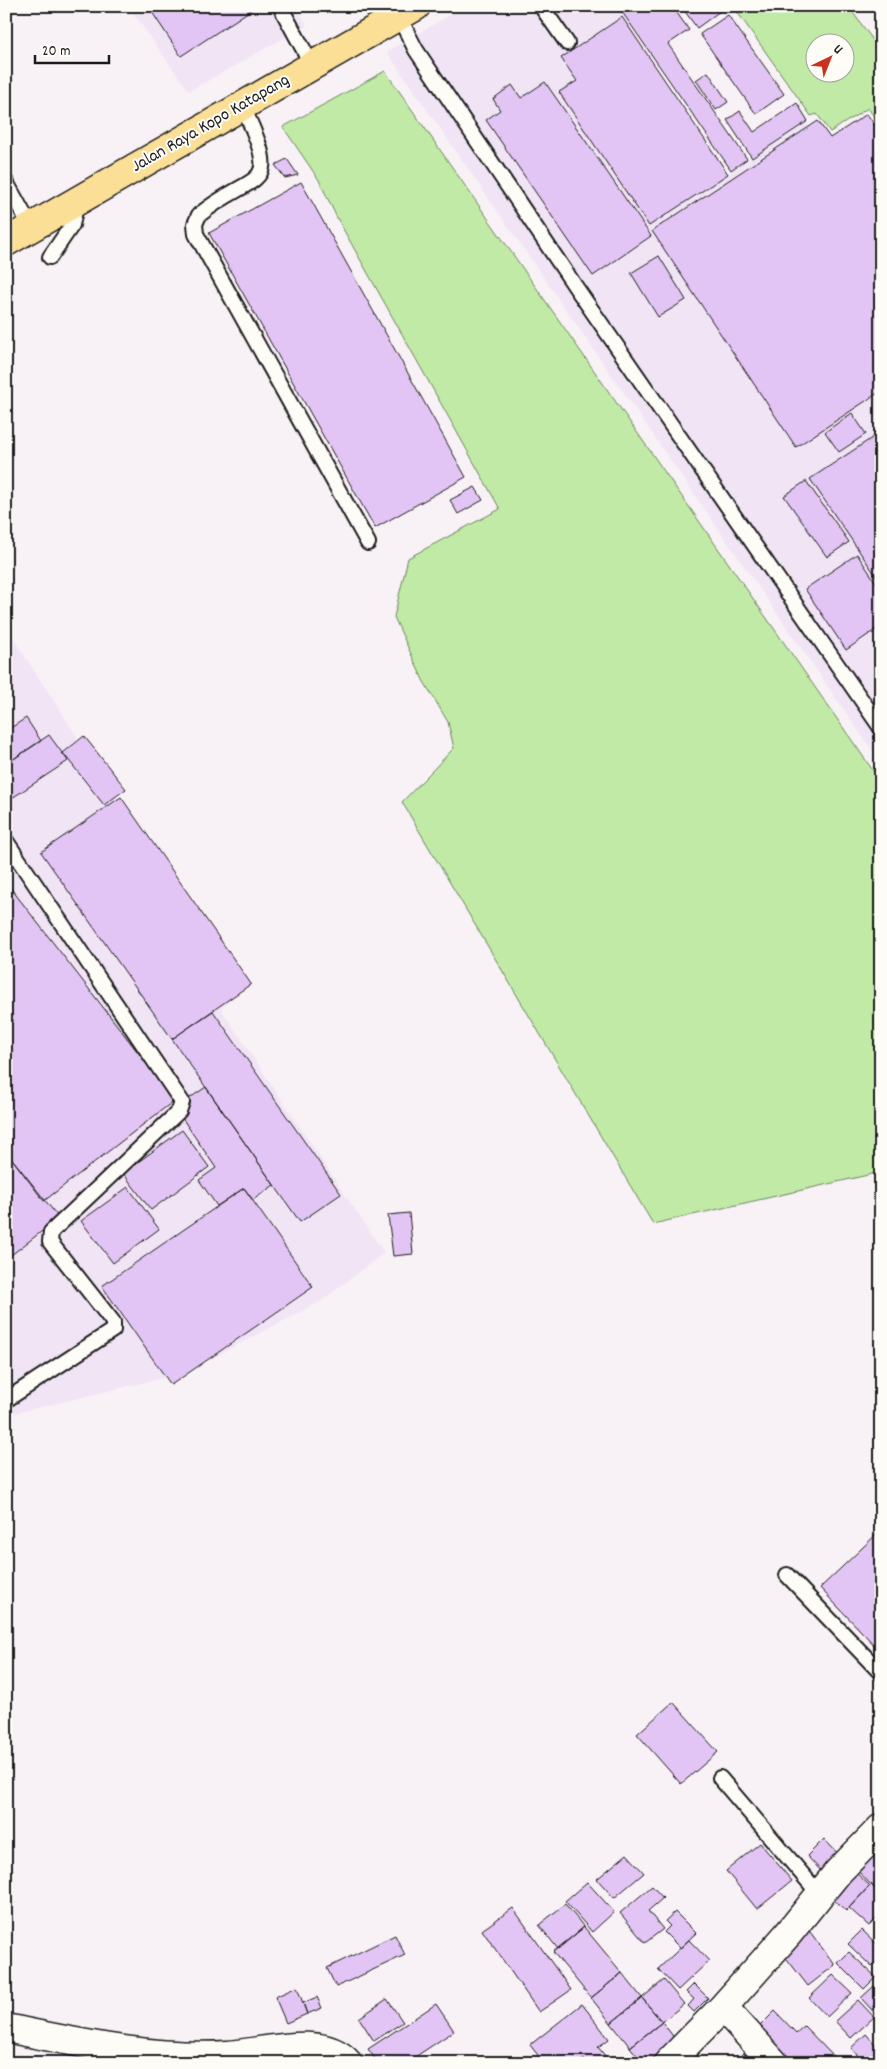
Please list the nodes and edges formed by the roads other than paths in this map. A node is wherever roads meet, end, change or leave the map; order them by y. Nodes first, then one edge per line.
1 (280, 6) edge
2 (541, 6) edge
3 (407, 11) edge
4 (567, 43) dead end
5 (313, 67) junction
6 (242, 105) junction
7 (6, 182) edge
8 (78, 200) junction
9 (31, 227) junction
10 (6, 242) edge
11 (50, 257) dead end
12 (368, 543) dead end
13 (881, 728) edge
14 (6, 841) edge
15 (6, 1400) edge
16 (787, 1575) dead end
17 (881, 1673) edge
18 (720, 1778) dead end
19 (881, 1828) edge
20 (820, 1895) junction
21 (722, 2007) junction
22 (6, 2028) edge
23 (348, 2063) edge
24 (668, 2063) edge
25 (774, 2063) edge

1 - 5 lane
2 - 4 lane
3 - 5 main road, Jalan Raya Kopo Katapang
3 - 13 lane
5 - 6 main road, Jalan Raya Kopo Katapang
6 - 8 main road, Jalan Raya Kopo Katapang
6 - 12 lane
7 - 9 lane
8 - 9 main road, Jalan Raya Kopo Katapang
8 - 11 lane
9 - 10 main road, Jalan Raya Kopo Katapang
14 - 15 lane
16 - 17 lane
18 - 20 lane
19 - 20 street
20 - 21 street
21 - 24 street
21 - 25 street
22 - 23 street

